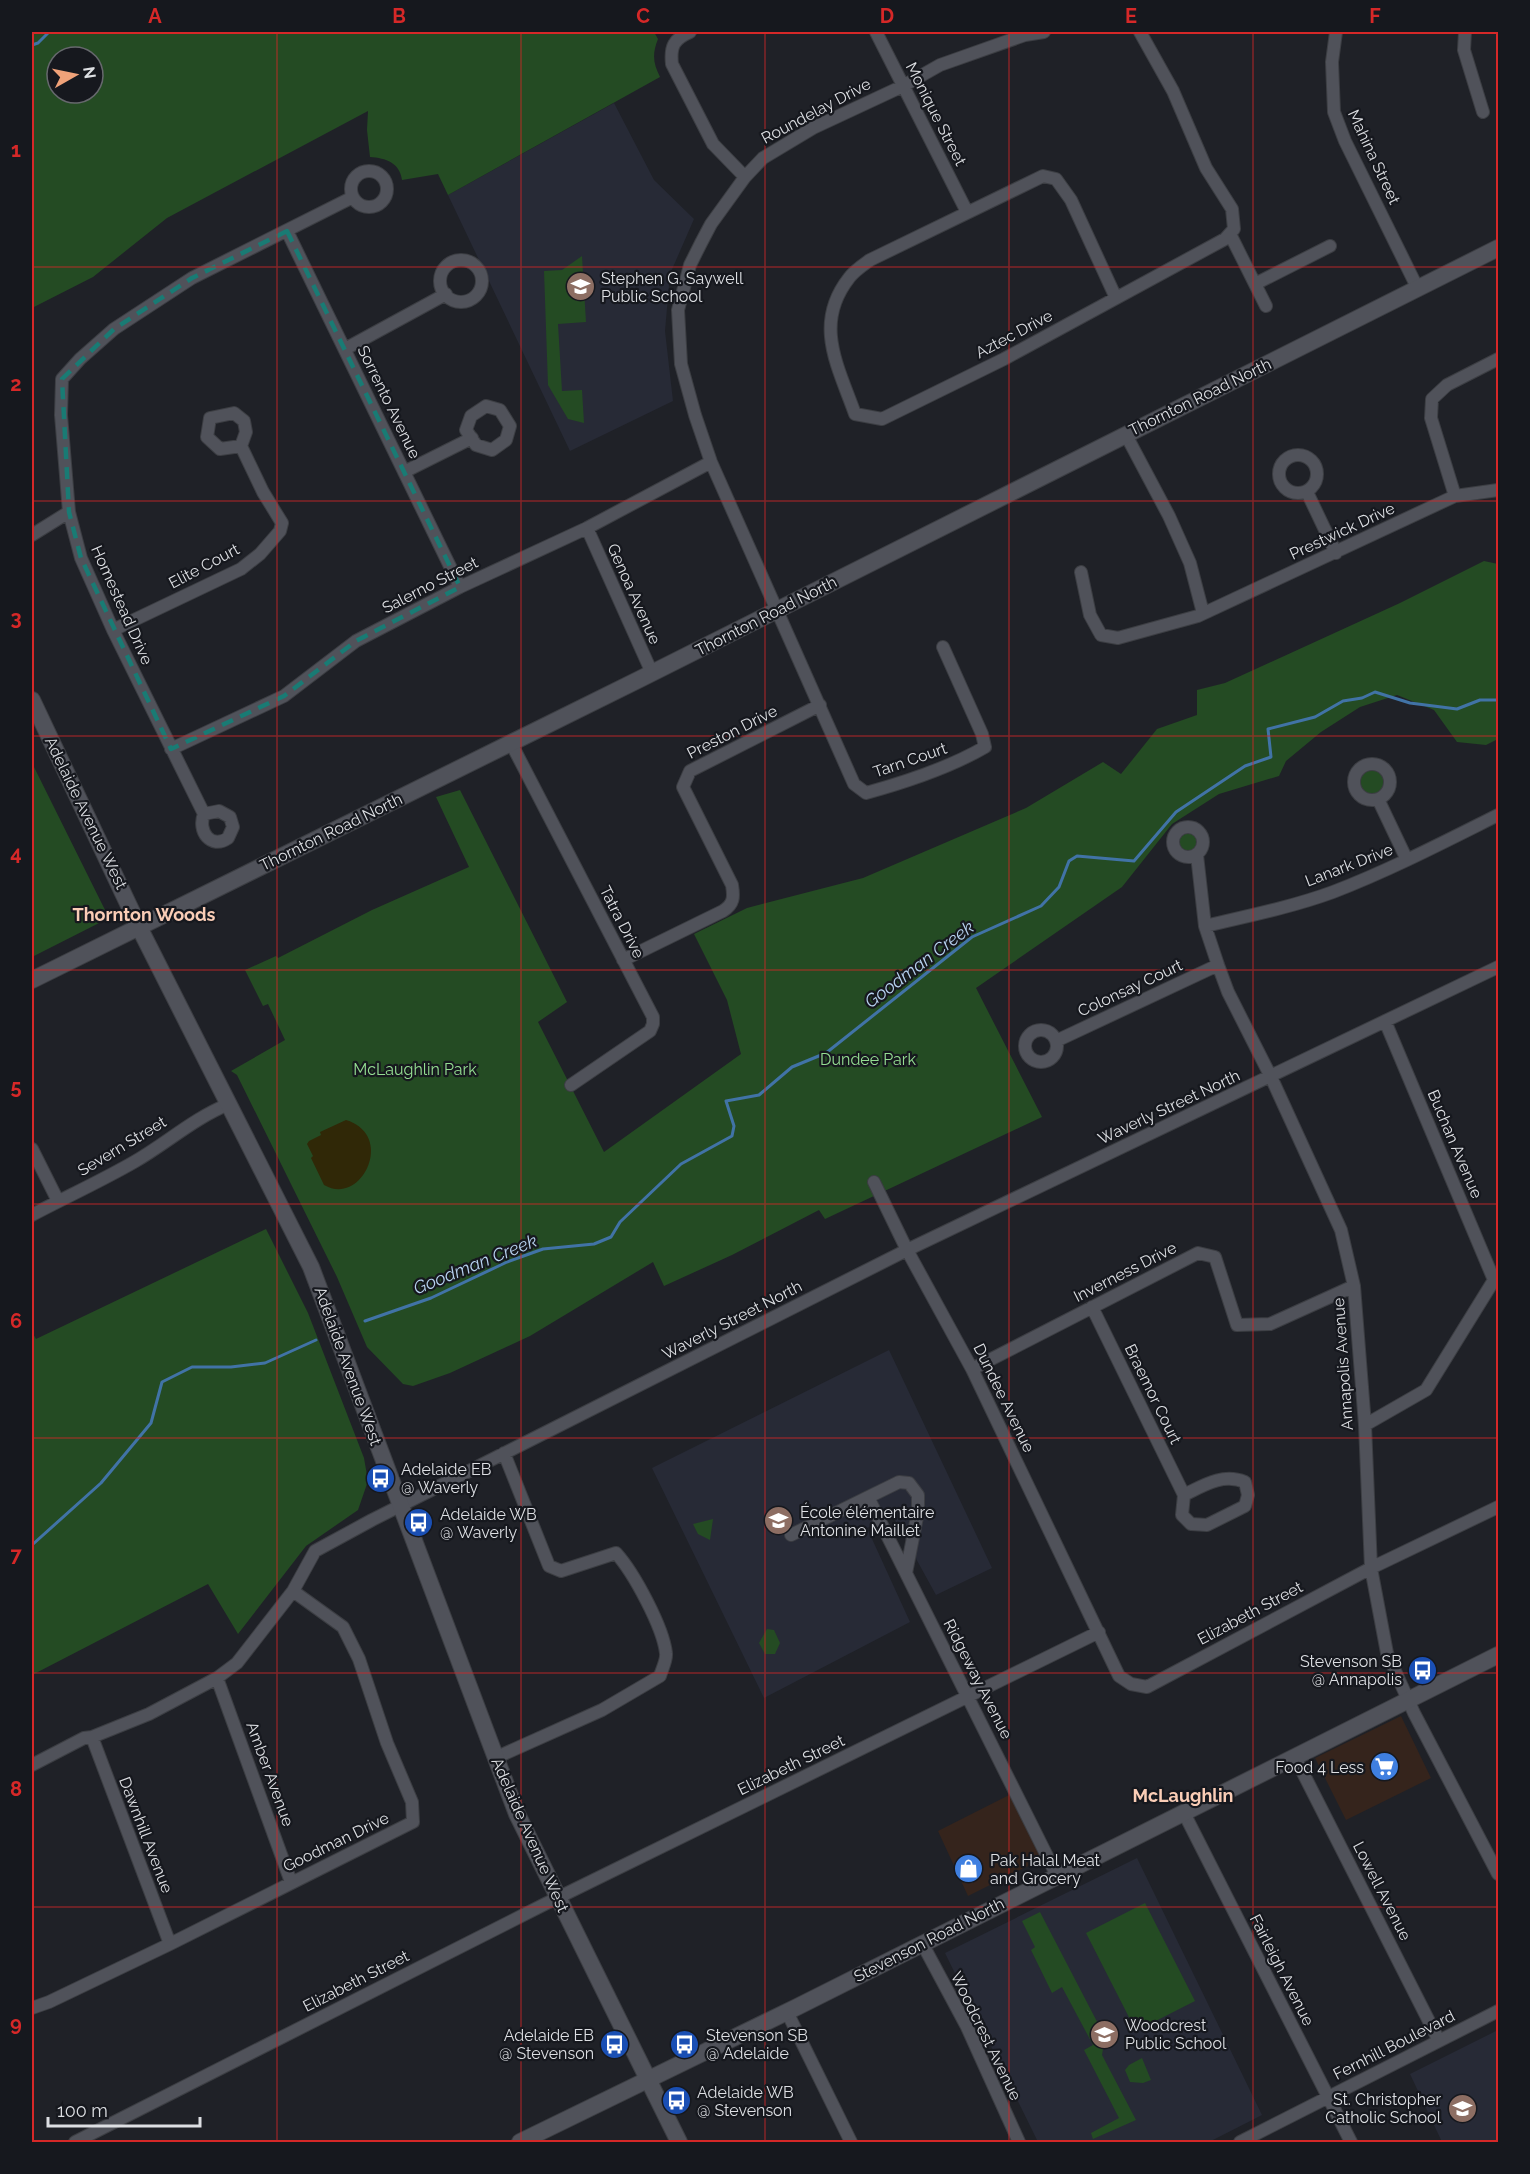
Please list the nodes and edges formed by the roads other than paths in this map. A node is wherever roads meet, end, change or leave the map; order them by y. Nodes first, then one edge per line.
1 (690, 32) edge
2 (876, 32) edge
3 (1044, 32) edge
4 (1140, 32) edge
5 (1336, 32) edge
6 (1465, 32) edge
7 (903, 86) junction
8 (1483, 112) dead end
9 (745, 177) junction
10 (353, 196) dead end
11 (967, 212) junction
12 (287, 231) junction
13 (1230, 234) junction
14 (1330, 246) dead end
15 (1498, 248) edge
16 (1255, 285) junction
17 (1418, 289) junction
18 (446, 294) dead end
19 (1116, 298) junction
20 (1266, 306) dead end
21 (345, 349) junction
22 (1498, 359) edge
23 (1126, 435) junction
24 (472, 438) dead end
25 (241, 446) dead end
26 (711, 462) junction
27 (404, 472) junction
28 (1498, 490) edge
29 (1307, 492) dead end
30 (1455, 496) junction
31 (69, 512) junction
32 (587, 528) junction
33 (32, 535) edge
34 (1336, 553) junction
35 (1081, 572) dead end
36 (460, 587) junction
37 (776, 611) junction
38 (1203, 614) junction
39 (113, 630) junction
40 (943, 647) dead end
41 (652, 673) junction
42 (32, 700) edge
43 (820, 705) junction
44 (511, 743) junction
45 (171, 749) junction
46 (1378, 799) dead end
47 (204, 814) dead end
48 (1498, 815) edge
49 (1197, 855) dead end
50 (1407, 860) junction
51 (1205, 926) junction
52 (140, 927) junction
53 (623, 960) junction
54 (1218, 965) junction
55 (1498, 967) edge
56 (32, 980) edge
57 (1385, 1021) junction
58 (1056, 1041) dead end
59 (1271, 1077) junction
60 (571, 1085) dead end
61 (229, 1104) junction
62 (32, 1149) edge
63 (874, 1182) dead end
64 (58, 1201) junction
65 (32, 1215) edge
66 (908, 1250) junction
67 (1496, 1279) edge
68 (1354, 1286) junction
69 (1092, 1307) junction
70 (972, 1368) junction
71 (1365, 1425) junction
72 (504, 1453) junction
73 (1184, 1495) junction
74 (868, 1497) junction
75 (400, 1505) junction
76 (1498, 1507) edge
77 (791, 1535) dead end
78 (1371, 1568) junction
79 (906, 1573) junction
80 (293, 1591) junction
81 (1099, 1632) junction
82 (1498, 1655) edge
83 (217, 1678) junction
84 (969, 1696) junction
85 (1408, 1700) junction
86 (92, 1737) junction
87 (1295, 1757) junction
88 (495, 1758) junction
89 (32, 1765) edge
90 (1184, 1813) junction
91 (1498, 1874) edge
92 (1057, 1876) junction
93 (291, 1882) junction
94 (557, 1898) junction
95 (922, 1943) junction
96 (170, 1944) junction
97 (32, 2008) edge
98 (1498, 2011) edge
99 (787, 2012) junction
100 (1439, 2041) junction
101 (647, 2079) junction
102 (1328, 2097) junction
103 (75, 2142) edge
104 (520, 2142) edge
105 (679, 2142) edge
106 (851, 2142) edge
107 (1019, 2142) edge
108 (1240, 2142) edge
109 (1351, 2142) edge

1 - 9 street
2 - 7 street, Monique Street
3 - 7 street, Roundelay Drive
4 - 13 street
5 - 17 street, Mahina Street
6 - 8 street
7 - 9 street, Roundelay Drive
7 - 11 street, Monique Street
9 - 26 street, Roundelay Drive
10 - 12 street, Homestead Drive
11 - 19 street
11 - 19 street, Aztec Drive
12 - 21 street, Sorrento Avenue
12 - 31 street, Homestead Drive
13 - 16 street
13 - 19 street, Aztec Drive
14 - 16 street
15 - 17 main road, Thornton Road North
16 - 20 street
17 - 23 main road, Thornton Road North
18 - 21 street
21 - 27 street, Sorrento Avenue
22 - 30 street
23 - 37 main road, Thornton Road North
23 - 38 street
24 - 27 street
25 - 39 street, Elite Court
26 - 32 street, Salerno Street
26 - 37 street, Roundelay Drive
27 - 36 street, Sorrento Avenue
28 - 30 street, Prestwick Drive
29 - 34 street
30 - 34 street, Prestwick Drive
31 - 33 street
31 - 39 street, Homestead Drive
32 - 36 street, Salerno Street
32 - 41 street, Genoa Avenue
34 - 38 street, Prestwick Drive
35 - 38 street, Prestwick Drive
36 - 45 street, Salerno Street
37 - 41 main road, Thornton Road North
37 - 43 street, Tarn Court
39 - 45 street, Homestead Drive
40 - 43 street, Tarn Court
41 - 44 main road, Thornton Road North
42 - 52 main road, Adelaide Avenue West
43 - 53 street, Preston Drive
44 - 52 main road, Thornton Road North
44 - 53 street, Tatra Drive
45 - 47 street, Homestead Drive
46 - 50 street
48 - 50 street, Lanark Drive
49 - 51 street, Annapolis Avenue
50 - 51 street, Lanark Drive
51 - 54 street, Annapolis Avenue
52 - 56 main road, Thornton Road North
52 - 61 main road, Adelaide Avenue West
53 - 60 street, Tatra Drive
54 - 58 street, Colonsay Court
54 - 59 street, Annapolis Avenue
55 - 57 street, Waverly Street North
57 - 59 street, Waverly Street North
57 - 67 street, Buchan Avenue
59 - 66 street, Waverly Street North
59 - 68 street, Annapolis Avenue
61 - 64 street, Severn Street
61 - 75 main road, Adelaide Avenue West
62 - 64 street
63 - 66 street, Dundee Avenue
64 - 65 street, Severn Street
66 - 70 street, Dundee Avenue
66 - 72 street, Waverly Street North
67 - 71 street
68 - 69 street, Inverness Drive
68 - 71 street, Annapolis Avenue
69 - 70 street, Inverness Drive
69 - 73 street, Braemor Court
70 - 81 street, Dundee Avenue
71 - 78 street, Annapolis Avenue
72 - 75 street, Waverly Street North
72 - 88 street
73 - 73 street, Braemor Court
74 - 77 street
74 - 79 street, Ridgeway Avenue
74 - 79 street
75 - 80 street, Waverly Street North
75 - 88 main road, Adelaide Avenue West
76 - 78 street, Elizabeth Street
78 - 81 street, Elizabeth Street
78 - 85 street, Annapolis Avenue
79 - 84 street, Ridgeway Avenue
80 - 83 street, Waverly Street North
80 - 93 street, Goodman Drive
81 - 84 street, Elizabeth Street
82 - 85 main road, Stevenson Road North
83 - 86 street, Waverly Street North
83 - 93 street, Amber Avenue
84 - 92 street, Ridgeway Avenue
84 - 94 street, Elizabeth Street
85 - 87 main road, Stevenson Road North
85 - 91 street, Annapolis Avenue
86 - 89 street, Waverly Street North
86 - 96 street, Dawnhill Avenue
87 - 90 main road, Stevenson Road North
87 - 100 street, Lowell Avenue
88 - 94 main road, Adelaide Avenue West
90 - 92 main road, Stevenson Road North
90 - 102 street, Fairleigh Avenue
92 - 95 main road, Stevenson Road North
93 - 96 street, Goodman Drive
94 - 101 main road, Adelaide Avenue West
94 - 103 street, Elizabeth Street
95 - 99 main road, Stevenson Road North
95 - 107 street, Woodcrest Avenue
96 - 97 street, Goodman Drive
98 - 100 street, Fernhill Boulevard
99 - 101 main road, Stevenson Road North
99 - 106 street
100 - 102 street, Fernhill Boulevard
101 - 104 main road, Stevenson Road North
101 - 105 main road, Adelaide Avenue West
102 - 108 street, Fernhill Boulevard
102 - 109 street, Fairleigh Avenue

